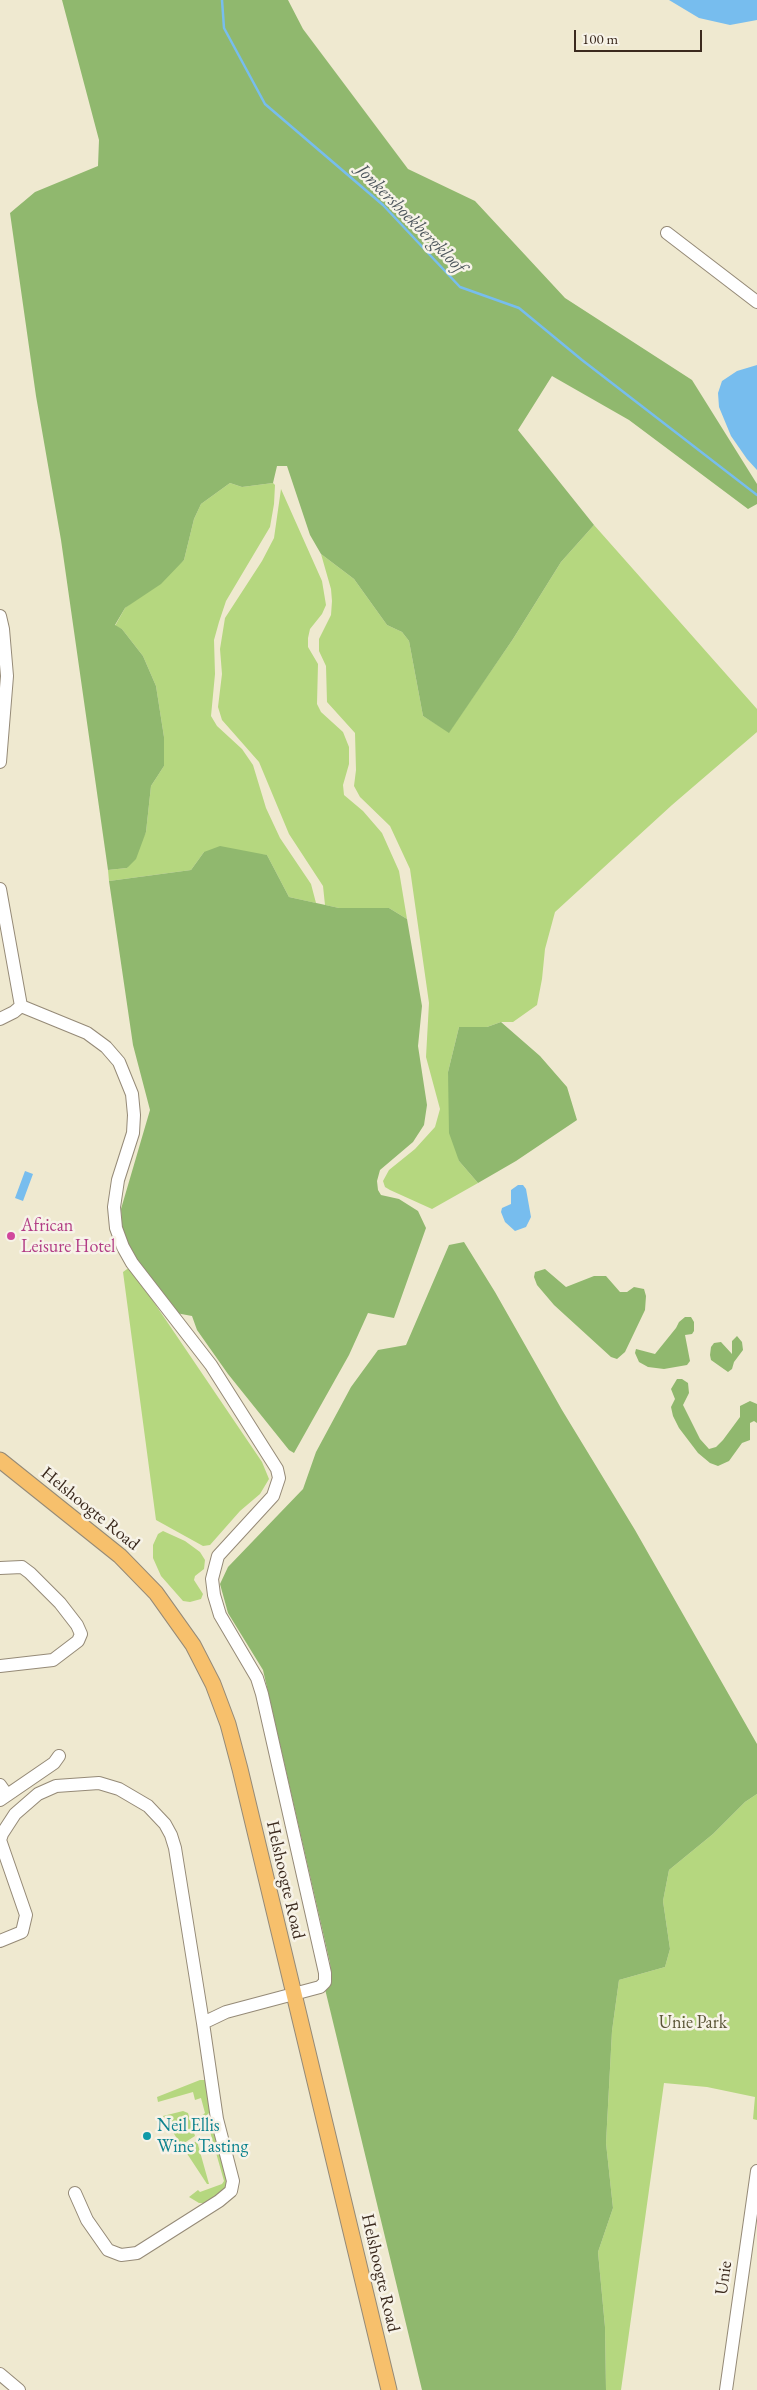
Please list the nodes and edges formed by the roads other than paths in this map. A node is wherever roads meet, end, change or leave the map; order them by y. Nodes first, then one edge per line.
1 (668, 233) dead end
2 (757, 302) edge
3 (0, 616) edge
4 (0, 762) edge
5 (0, 889) edge
6 (21, 1006) junction
7 (0, 1019) edge
8 (0, 1460) edge
9 (0, 1568) edge
10 (0, 1666) edge
11 (59, 1756) dead end
12 (2, 1794) edge
13 (0, 1941) edge
14 (294, 1994) junction
15 (203, 2023) junction
16 (757, 2171) edge
17 (75, 2193) dead end
18 (0, 2374) edge
19 (19, 2390) edge
20 (389, 2390) edge
21 (726, 2390) edge

1 - 2 street
3 - 4 street
5 - 6 street
6 - 7 street
6 - 14 street
8 - 14 main road, Helshoogte Road
9 - 10 street
11 - 12 street
13 - 15 street
14 - 15 street
14 - 20 main road, Helshoogte Road
15 - 17 street
16 - 21 street, Unie
18 - 19 street

